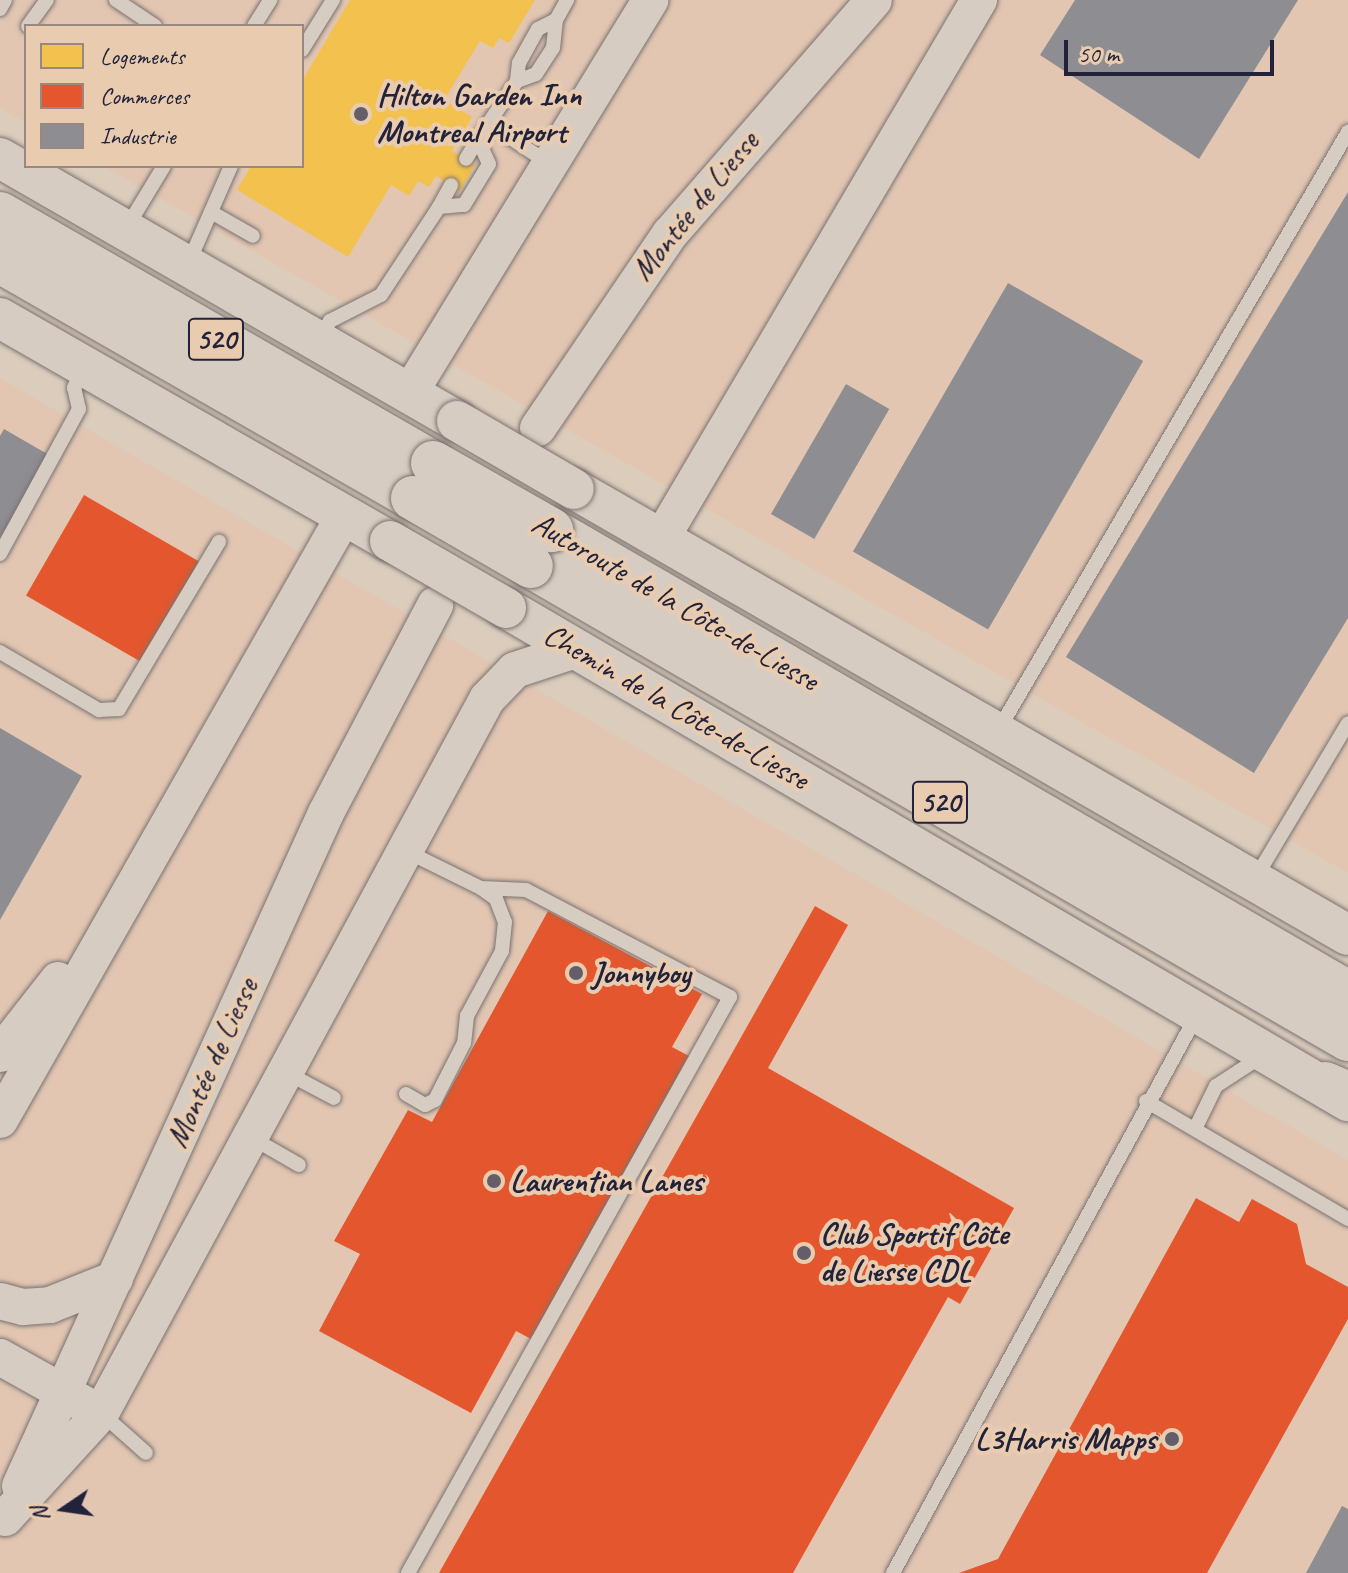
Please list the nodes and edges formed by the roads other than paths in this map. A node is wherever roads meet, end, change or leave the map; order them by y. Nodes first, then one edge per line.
1 (5, 0) edge
2 (47, 0) edge
3 (116, 0) edge
4 (270, 0) edge
5 (333, 0) edge
6 (567, 0) edge
7 (650, 0) edge
8 (874, 0) edge
9 (979, 0) edge
10 (0, 9) edge
11 (556, 20) junction
12 (29, 24) edge
13 (152, 24) edge
14 (255, 24) edge
15 (304, 47) edge
16 (517, 81) junction
17 (488, 123) junction
18 (1348, 132) edge
19 (478, 139) junction
20 (0, 158) edge
21 (466, 159) dead end
22 (550, 164) junction
23 (163, 168) edge
24 (230, 168) edge
25 (451, 185) dead end
26 (439, 207) junction
27 (211, 212) junction
28 (0, 214) edge
29 (125, 231) junction
30 (253, 236) dead end
31 (0, 261) edge
32 (187, 266) junction
33 (0, 318) edge
34 (318, 341) junction
35 (83, 366) junction
36 (409, 394) junction
37 (538, 428) dead end
38 (423, 481) junction
39 (344, 516) junction
40 (661, 539) junction
41 (219, 542) dead end
42 (541, 548) junction
43 (0, 554) edge
44 (435, 605) dead end
45 (576, 650) junction
46 (0, 652) edge
47 (1348, 723) edge
48 (996, 733) junction
49 (405, 851) junction
50 (1253, 880) junction
51 (481, 888) junction
52 (123, 897) junction
53 (1348, 935) edge
54 (1348, 993) edge
55 (1199, 1011) junction
56 (1348, 1039) edge
57 (1269, 1051) junction
58 (0, 1054) edge
59 (287, 1073) junction
60 (1340, 1093) edge
61 (406, 1094) dead end
62 (334, 1098) dead end
63 (1146, 1101) junction
64 (0, 1120) edge
65 (1195, 1129) junction
66 (252, 1138) junction
67 (299, 1165) dead end
68 (1348, 1219) edge
69 (115, 1279) junction
70 (0, 1301) edge
71 (0, 1357) edge
72 (64, 1393) junction
73 (101, 1413) junction
74 (146, 1453) dead end
75 (2, 1523) edge
76 (408, 1573) edge
77 (893, 1573) edge

1 - 10 lane
2 - 12 lane
3 - 13 lane
4 - 14 lane
5 - 15 lane
6 - 11 lane
7 - 22 street
8 - 37 street, Montée de Liesse
9 - 40 street
11 - 16 lane
11 - 16 lane
16 - 17 lane
17 - 19 lane
17 - 22 lane
18 - 48 lane
19 - 21 lane
19 - 26 lane
20 - 29 main road
22 - 36 street
23 - 29 lane
24 - 27 lane
25 - 26 lane
26 - 34 lane
27 - 30 lane
27 - 32 lane
28 - 38 highway, Autoroute de la Côte-de-Liesse / 520
29 - 32 main road
31 - 38 highway, Autoroute de la Côte-de-Liesse / 520
32 - 34 main road
33 - 35 main road, Chemin de la Côte-de-Liesse
34 - 36 main road
35 - 39 main road, Chemin de la Côte-de-Liesse
35 - 43 lane
36 - 40 main road, bridge
38 - 42 highway, Autoroute de la Côte-de-Liesse / 520, bridge
39 - 45 main road, Chemin de la Côte-de-Liesse, bridge
39 - 52 street
40 - 48 main road
41 - 46 lane
42 - 54 highway, Autoroute de la Côte-de-Liesse / 520
42 - 56 highway, Autoroute de la Côte-de-Liesse / 520
44 - 69 street, Montée de Liesse
45 - 49 street
45 - 55 main road, Chemin de la Côte-de-Liesse
47 - 50 lane
48 - 50 main road
49 - 51 lane
49 - 59 street
50 - 53 main road
51 - 61 lane
51 - 76 lane
52 - 58 street
52 - 64 street
55 - 57 main road, Chemin de la Côte-de-Liesse
55 - 63 lane
57 - 60 main road, Chemin de la Côte-de-Liesse
57 - 65 lane
59 - 62 lane
59 - 66 street
63 - 65 lane
63 - 77 lane
65 - 68 lane
66 - 67 lane
66 - 73 street
69 - 70 street
69 - 72 street, Montée de Liesse
71 - 72 street
72 - 73 street
72 - 75 street, Montée de Liesse
73 - 74 lane
73 - 75 street

